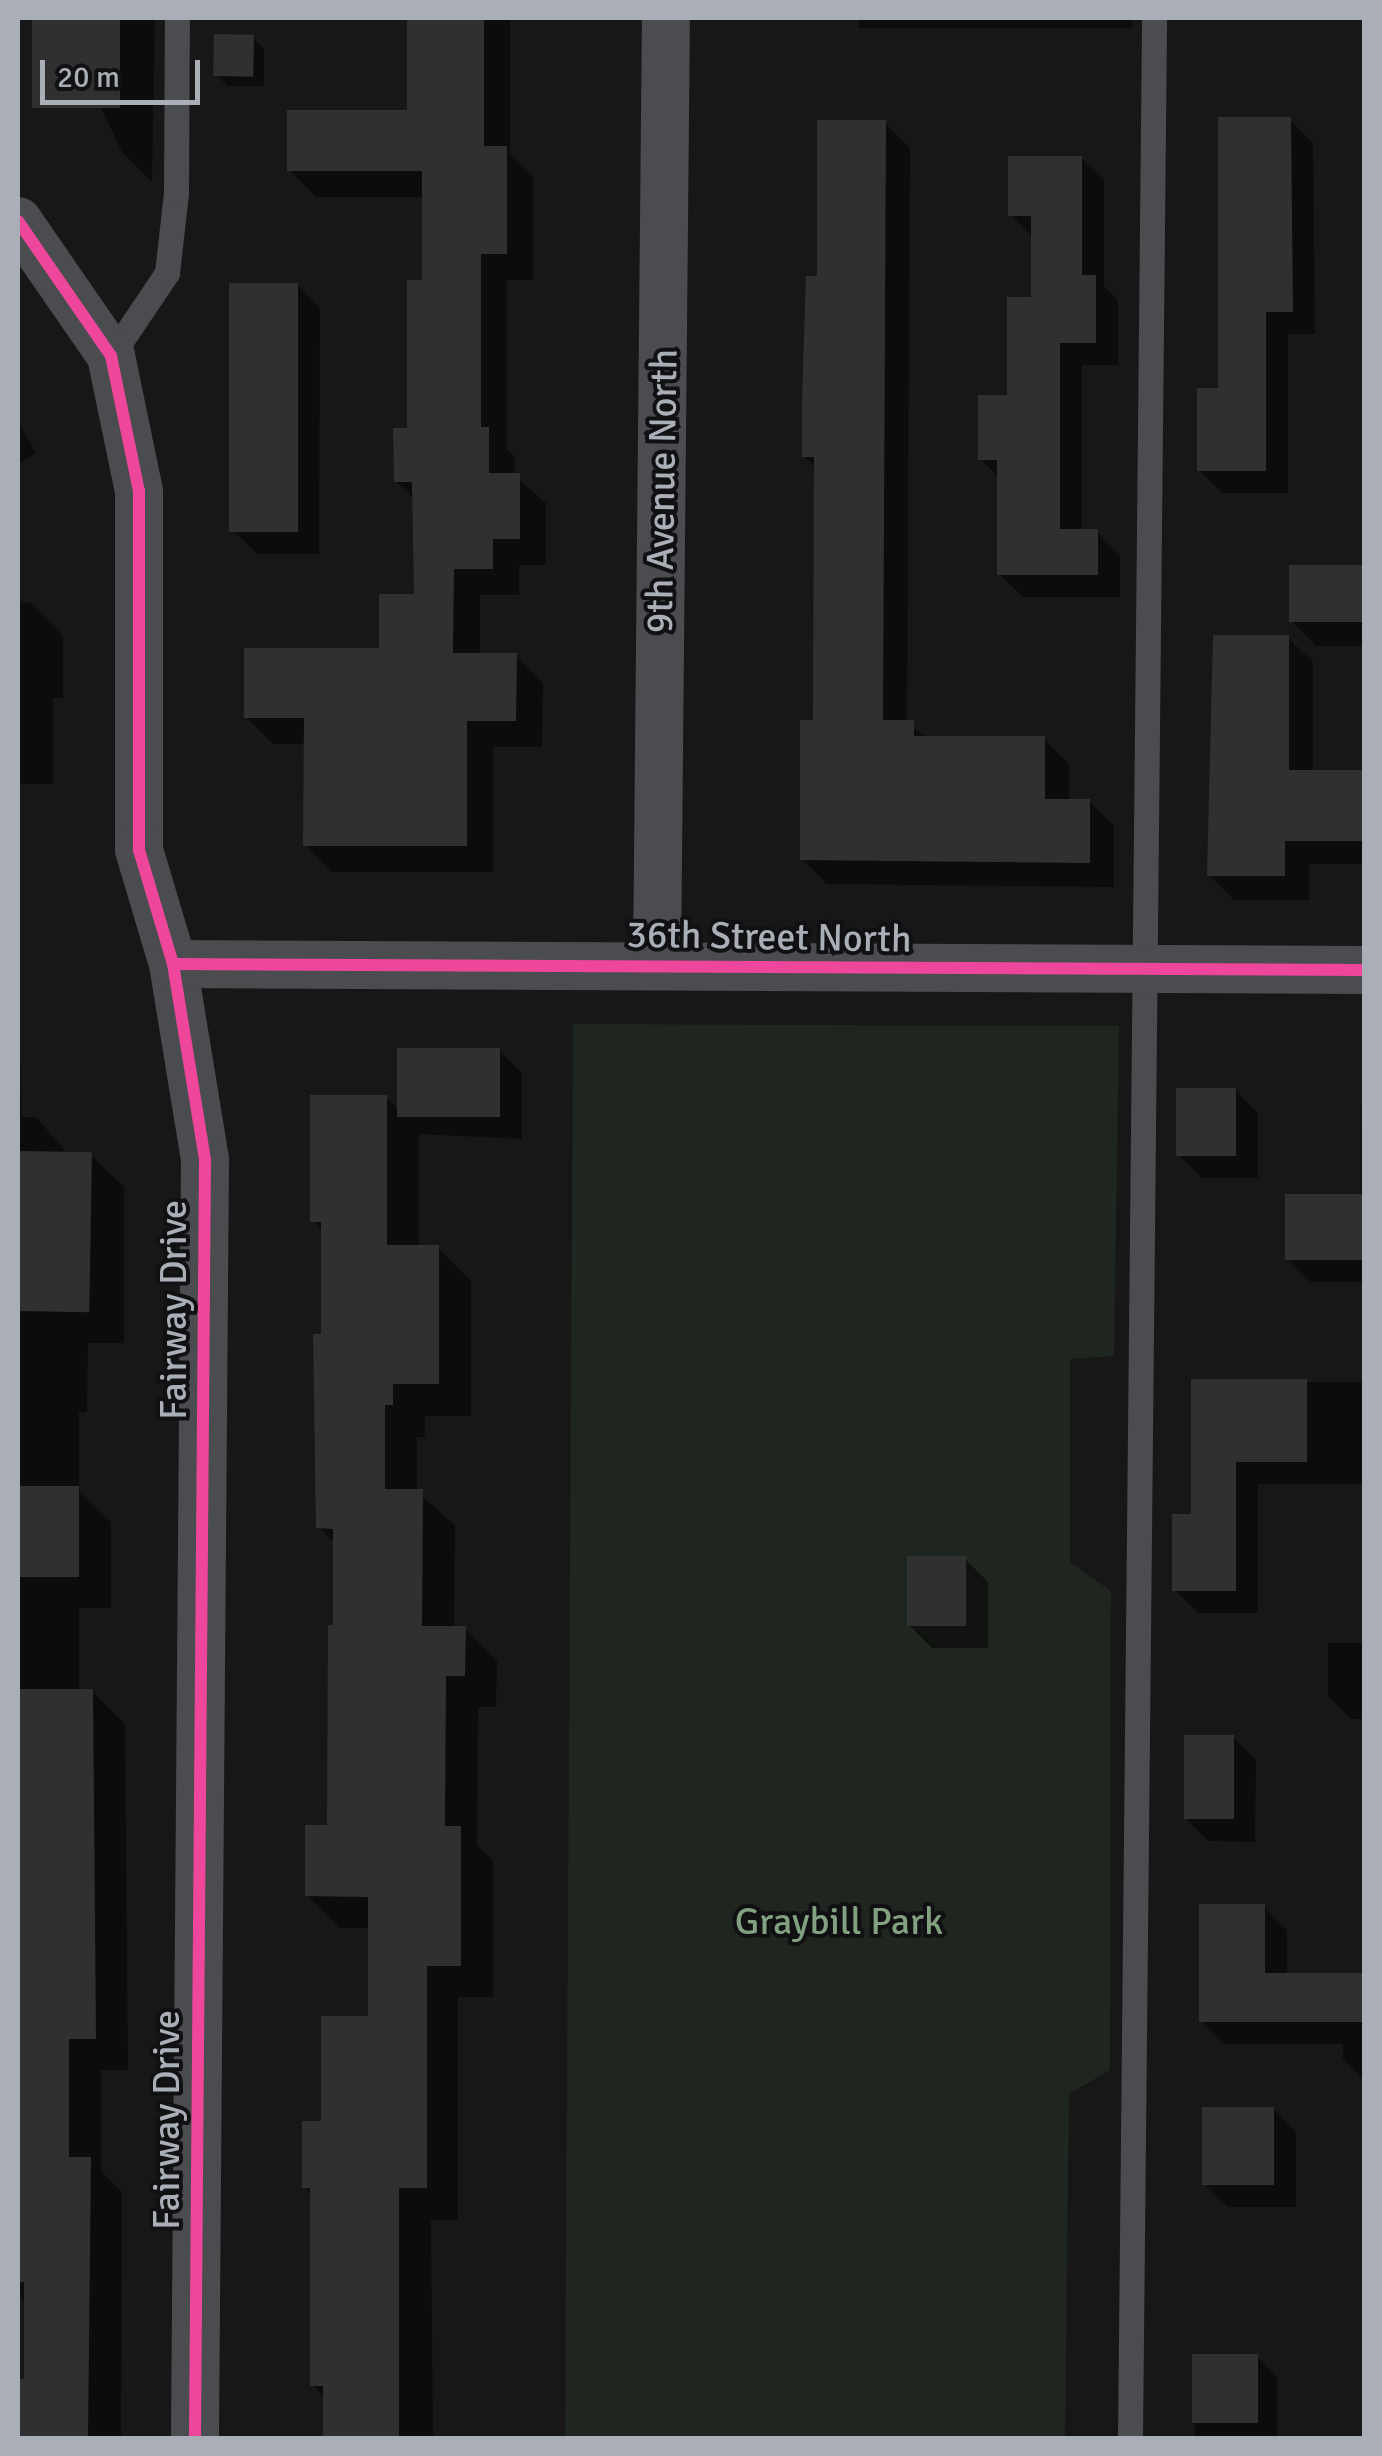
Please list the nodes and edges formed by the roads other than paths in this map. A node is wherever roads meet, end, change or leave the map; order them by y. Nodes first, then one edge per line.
1 (177, 18) edge
2 (666, 18) edge
3 (1154, 18) edge
4 (18, 221) edge
5 (111, 356) junction
6 (173, 964) junction
7 (658, 964) junction
8 (1364, 970) edge
9 (1145, 972) junction
10 (194, 2438) edge
11 (1130, 2438) edge

1 - 5 lane
2 - 7 street, 9th Avenue North
3 - 9 lane
4 - 5 street, Fairway Drive
5 - 6 street, Fairway Drive
6 - 7 street, 36th Street North
6 - 10 street, Fairway Drive
7 - 9 street, 36th Street North
8 - 9 street, 36th Street North
9 - 11 lane

